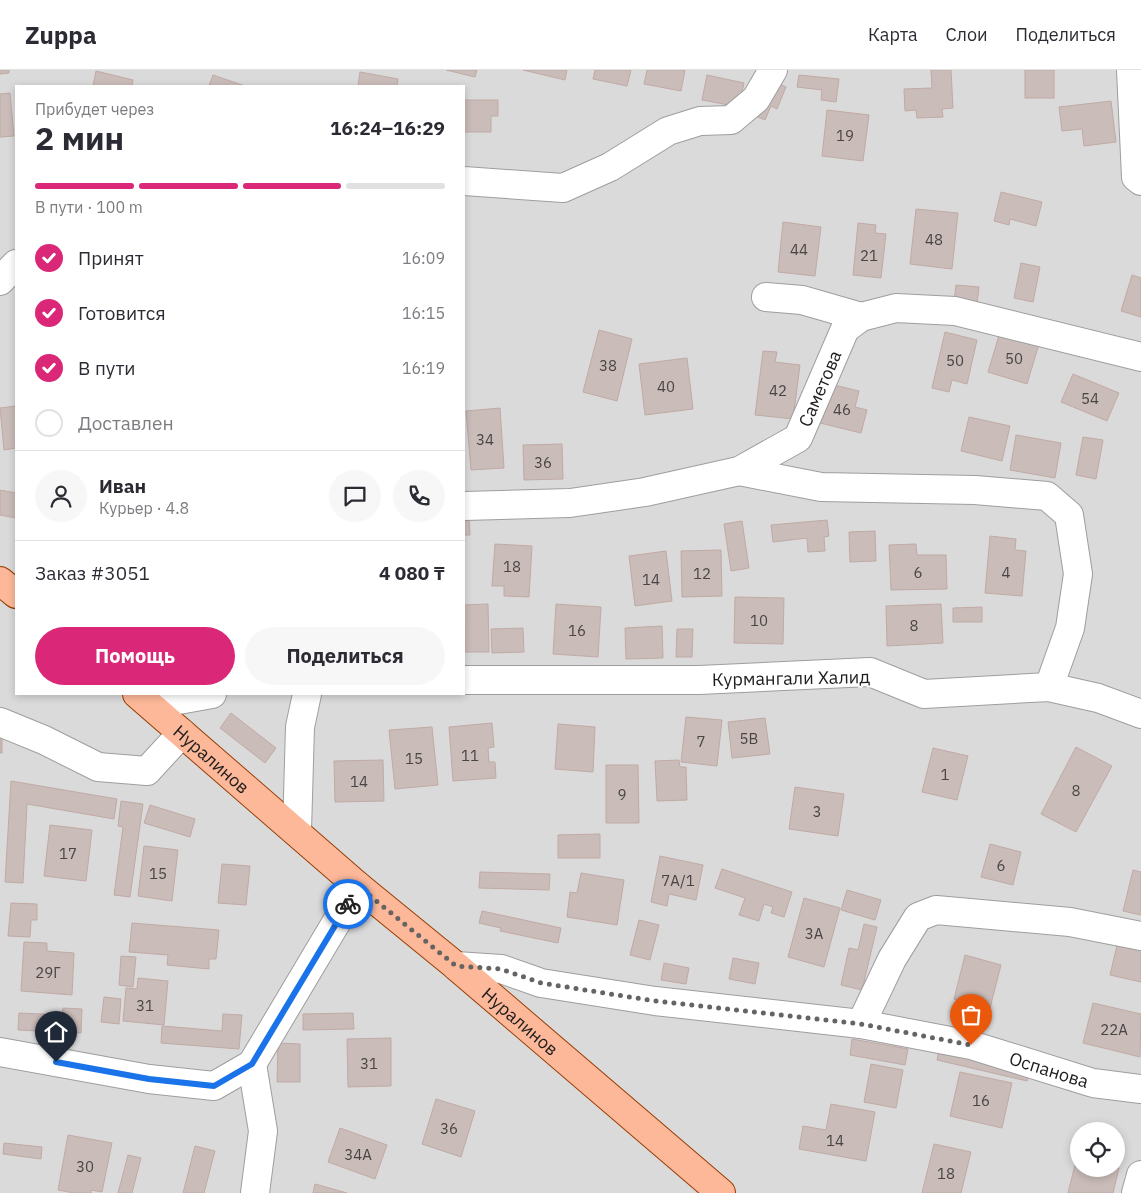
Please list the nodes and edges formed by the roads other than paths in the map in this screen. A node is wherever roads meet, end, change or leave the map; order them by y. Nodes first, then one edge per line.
1 (773, 70) edge
2 (1131, 70) edge
3 (465, 181) edge
4 (1141, 181) edge
5 (15, 265) edge
6 (0, 281) edge
7 (766, 297) dead end
8 (861, 317) junction
9 (1141, 357) edge
10 (739, 471) junction
11 (465, 506) edge
12 (0, 581) edge
13 (15, 593) edge
14 (465, 680) edge
15 (1049, 687) junction
16 (198, 695) edge
17 (306, 695) edge
18 (144, 699) edge
19 (1141, 714) edge
20 (0, 722) edge
21 (182, 733) junction
22 (297, 831) junction
23 (358, 886) junction
24 (1141, 936) edge
25 (456, 966) junction
26 (861, 1024) junction
27 (0, 1052) edge
28 (252, 1064) junction
29 (1141, 1089) edge
30 (1141, 1175) edge
31 (255, 1193) edge
32 (721, 1193) edge
33 (1136, 1193) edge

1 - 3 street
2 - 4 street
5 - 6 street
7 - 8 street
8 - 9 street, Саметова
8 - 10 street, Саметова
10 - 11 street, Саметова
10 - 15 street
12 - 13 main road
14 - 15 street, Курмангали Халид
15 - 19 street, Курмангали Халид
16 - 18 street
17 - 22 street
18 - 21 main road, Нуралинов
20 - 21 street
21 - 22 main road, Нуралинов
22 - 23 main road, Нуралинов
23 - 25 main road, Нуралинов
23 - 28 street
24 - 26 street
25 - 26 street, Оспанова
25 - 32 main road, Нуралинов
26 - 29 street, Оспанова
27 - 28 street
28 - 31 street
30 - 33 street

